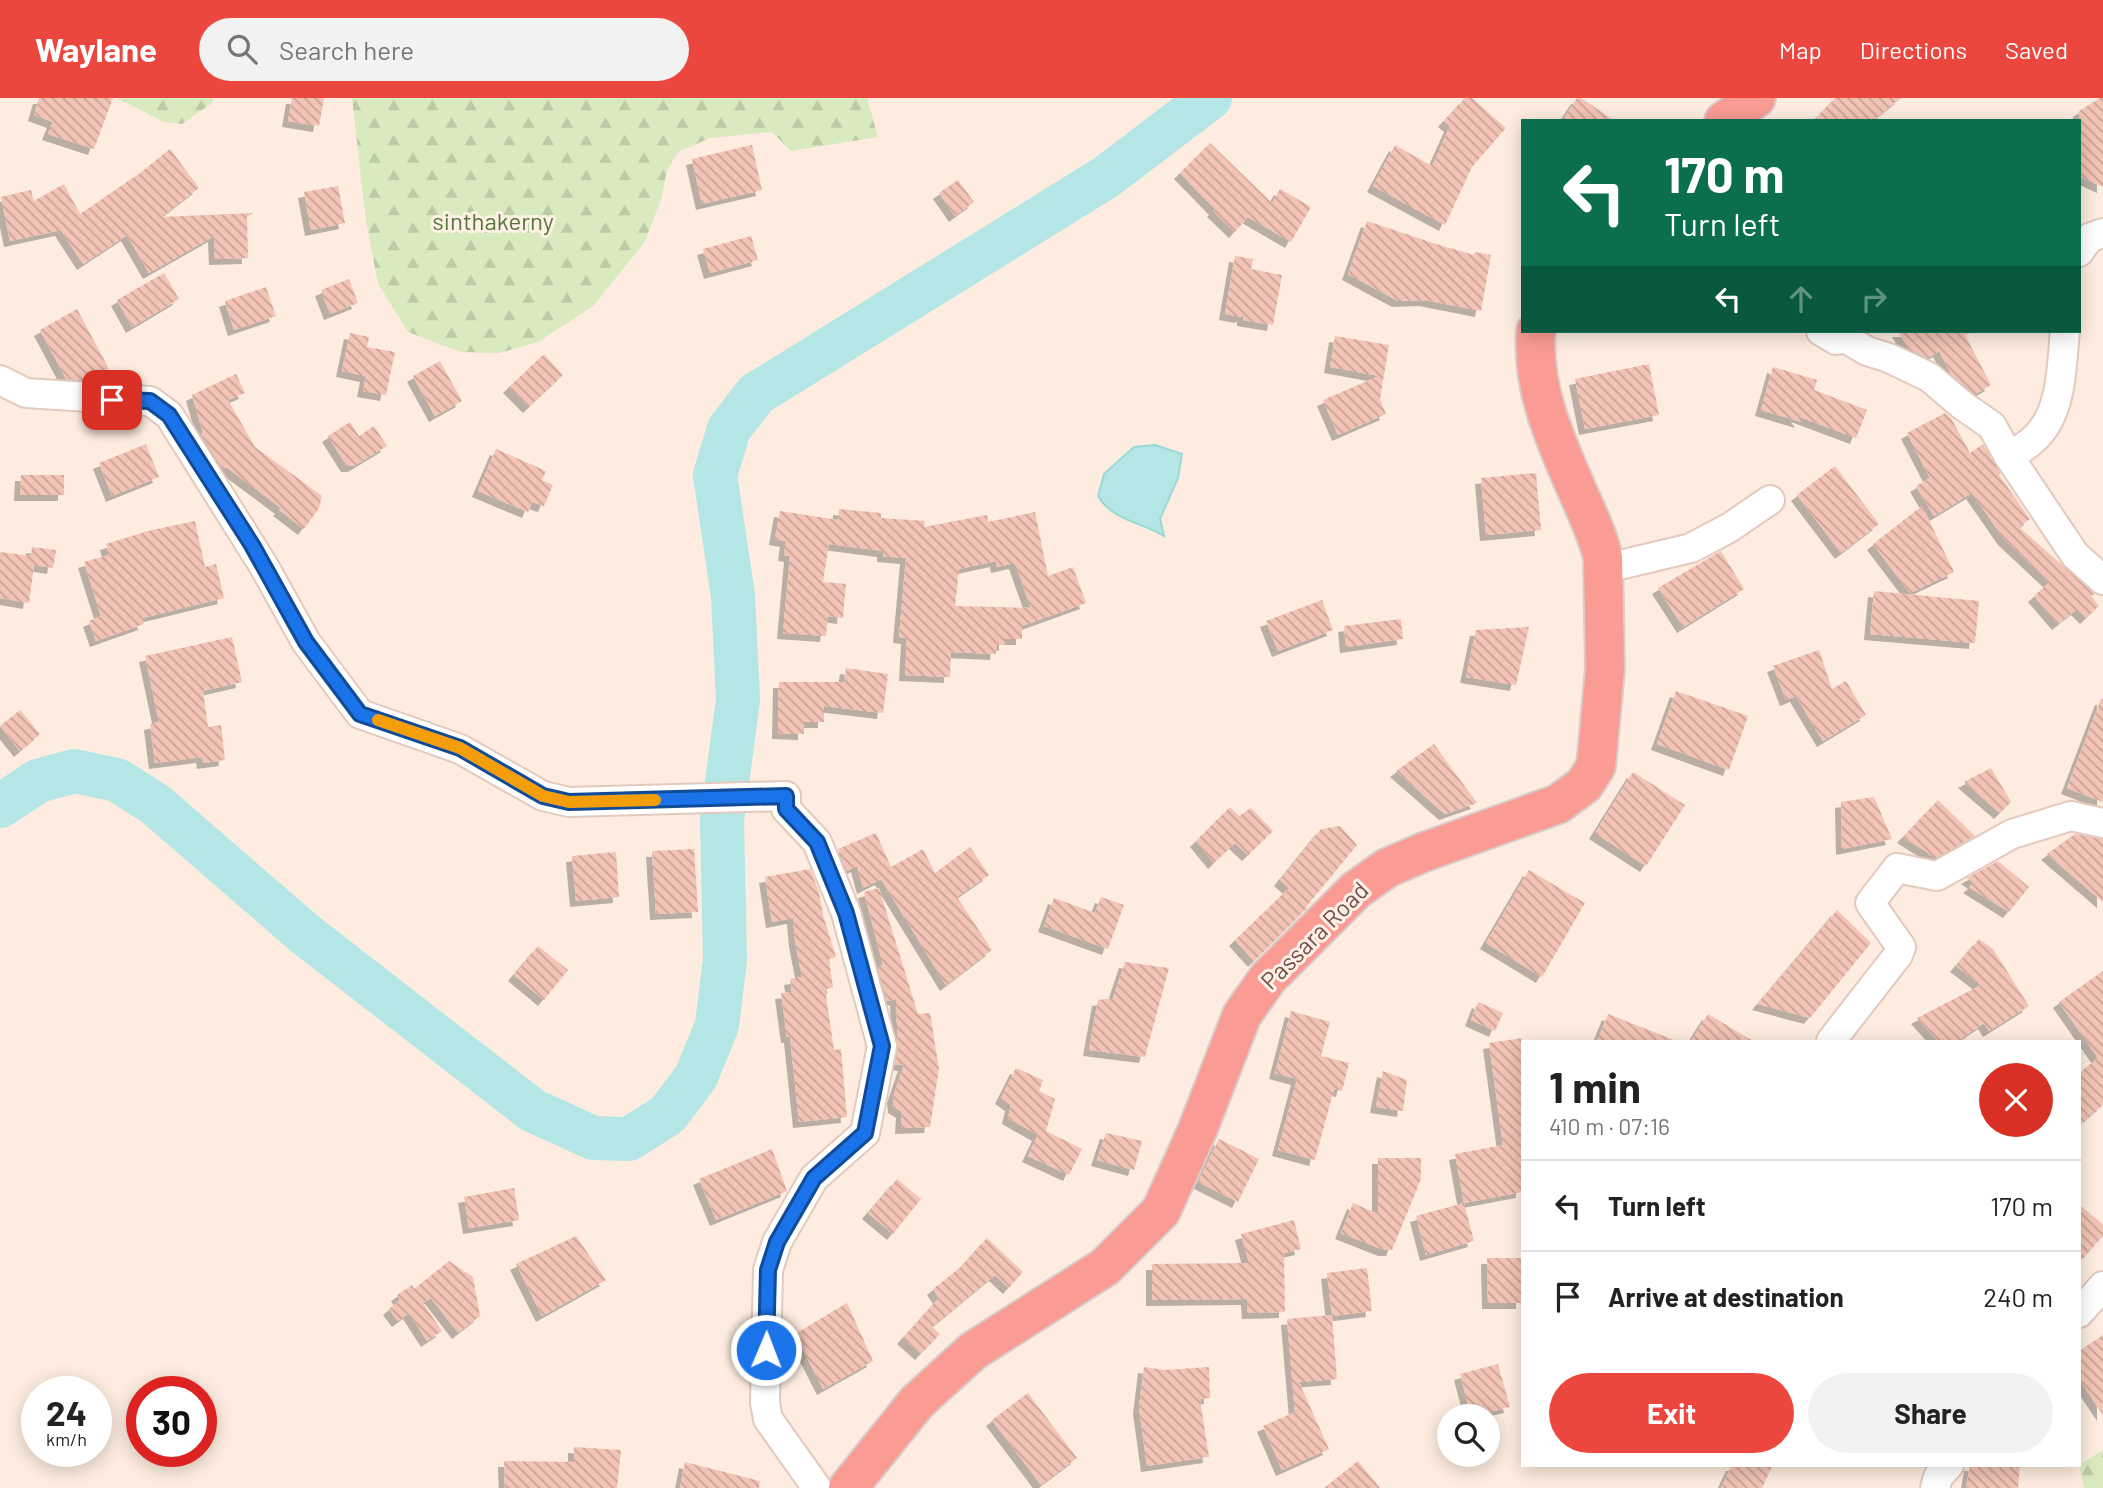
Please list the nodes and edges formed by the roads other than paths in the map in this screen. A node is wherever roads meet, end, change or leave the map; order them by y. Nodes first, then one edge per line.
1 (1756, 98) edge
2 (1727, 119) edge
3 (2103, 233) edge
4 (2081, 249) edge
5 (1536, 333) edge
6 (1824, 333) edge
7 (2065, 333) edge
8 (0, 380) edge
9 (2008, 454) junction
10 (1770, 500) dead end
11 (1603, 569) junction
12 (2103, 580) edge
13 (2103, 823) edge
14 (1832, 1040) edge
15 (1947, 1467) edge
16 (817, 1488) edge
17 (848, 1488) edge
18 (1935, 1488) edge

1 - 2 highway
3 - 4 street
5 - 11 highway, Passara Road
6 - 9 street
7 - 9 street
8 - 16 street
9 - 12 street
10 - 11 street
11 - 17 highway, Passara Road
13 - 14 street
15 - 18 street

